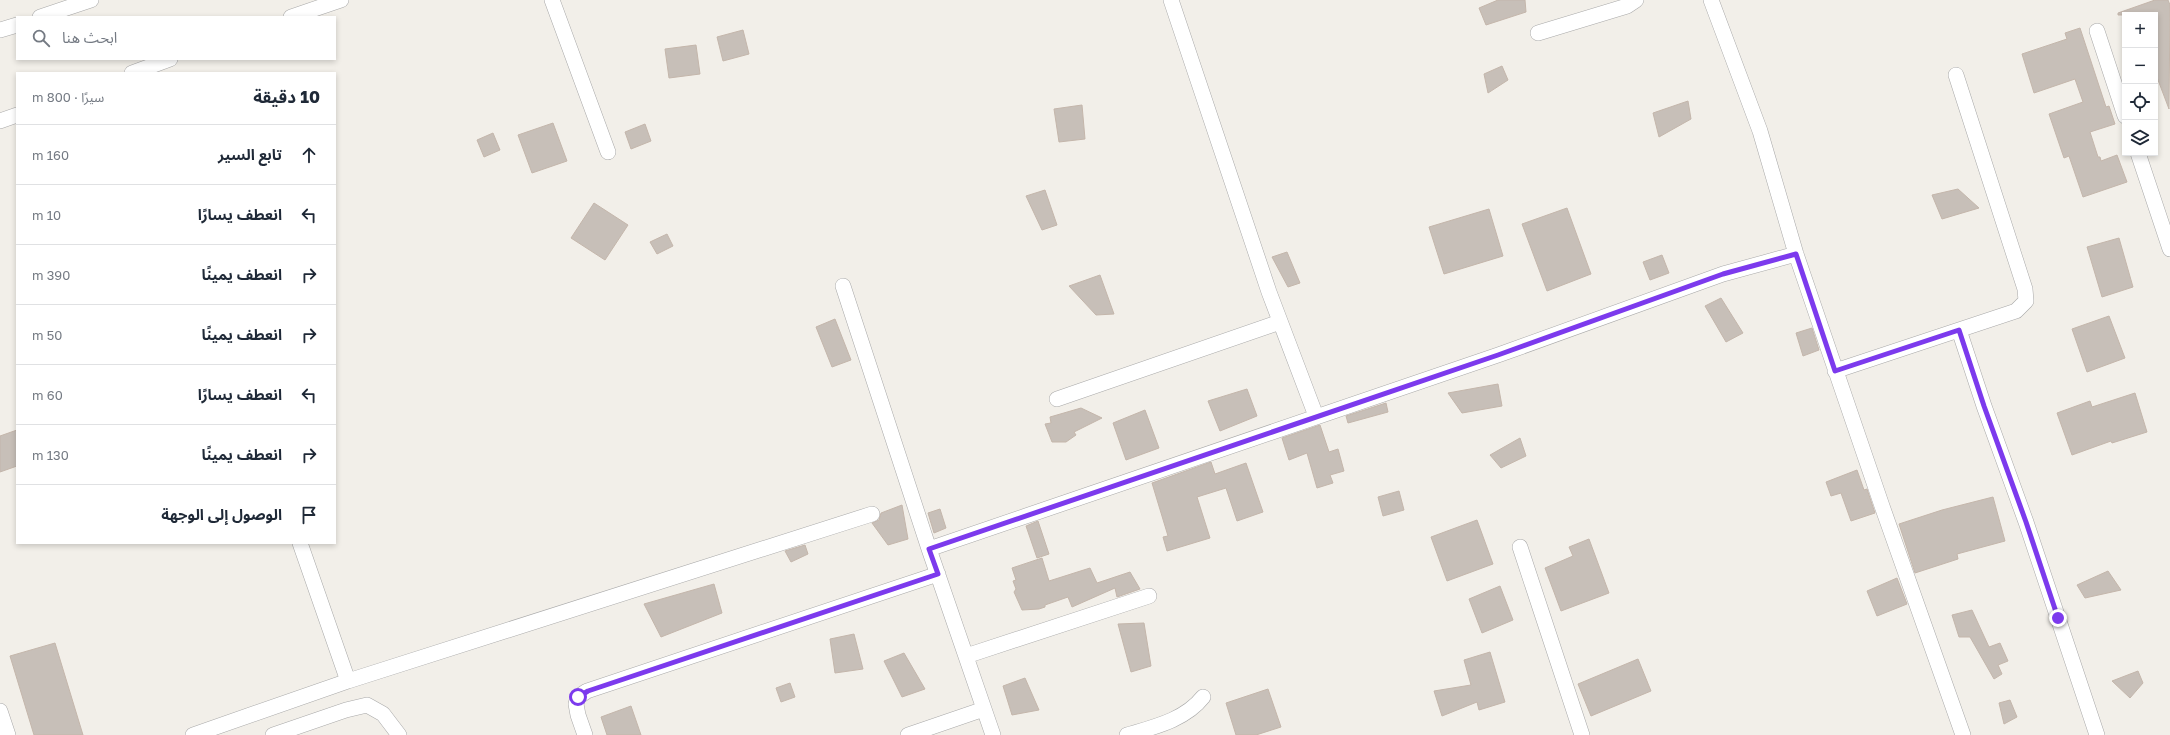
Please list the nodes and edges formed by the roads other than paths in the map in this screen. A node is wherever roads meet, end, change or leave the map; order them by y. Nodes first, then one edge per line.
1 (91, 0) edge
2 (341, 0) edge
3 (552, 0) edge
4 (1171, 0) edge
5 (1636, 0) edge
6 (1712, 0) edge
7 (43, 16) edge
8 (294, 16) edge
9 (16, 25) edge
10 (0, 30) edge
11 (2096, 31) dead end
12 (1538, 33) dead end
13 (167, 60) edge
14 (135, 72) edge
15 (1956, 75) dead end
16 (2122, 107) edge
17 (16, 115) edge
18 (0, 121) edge
19 (608, 152) dead end
20 (2139, 156) edge
21 (2170, 249) edge
22 (1796, 254) junction
23 (843, 286) dead end
24 (1280, 322) junction
25 (1959, 330) junction
26 (1835, 371) junction
27 (1057, 399) dead end
28 (1316, 416) junction
29 (872, 514) dead end
30 (300, 544) edge
31 (1520, 548) dead end
32 (929, 549) junction
33 (938, 574) junction
34 (1149, 596) dead end
35 (966, 656) junction
36 (348, 681) junction
37 (1203, 697) dead end
38 (984, 709) junction
39 (0, 711) edge
40 (8, 735) edge
41 (193, 735) edge
42 (273, 735) edge
43 (399, 735) edge
44 (585, 735) edge
45 (908, 735) edge
46 (993, 735) edge
47 (1127, 735) edge
48 (1582, 735) edge
49 (1963, 735) edge
50 (2097, 735) edge

1 - 7 street
2 - 8 street
3 - 19 street
4 - 24 street
5 - 12 street
6 - 22 street
9 - 10 street
11 - 16 street
13 - 14 street
15 - 25 street
17 - 18 street
20 - 21 street
22 - 26 street
22 - 28 street
23 - 32 street
24 - 27 street
24 - 28 street
25 - 26 street
25 - 50 street
26 - 49 street
28 - 32 street
29 - 36 street
30 - 36 street
31 - 48 street
32 - 33 street
33 - 35 street
33 - 44 street
34 - 35 street
35 - 38 street
36 - 41 street
37 - 47 street
38 - 45 street
38 - 46 street
39 - 40 street
42 - 43 street

